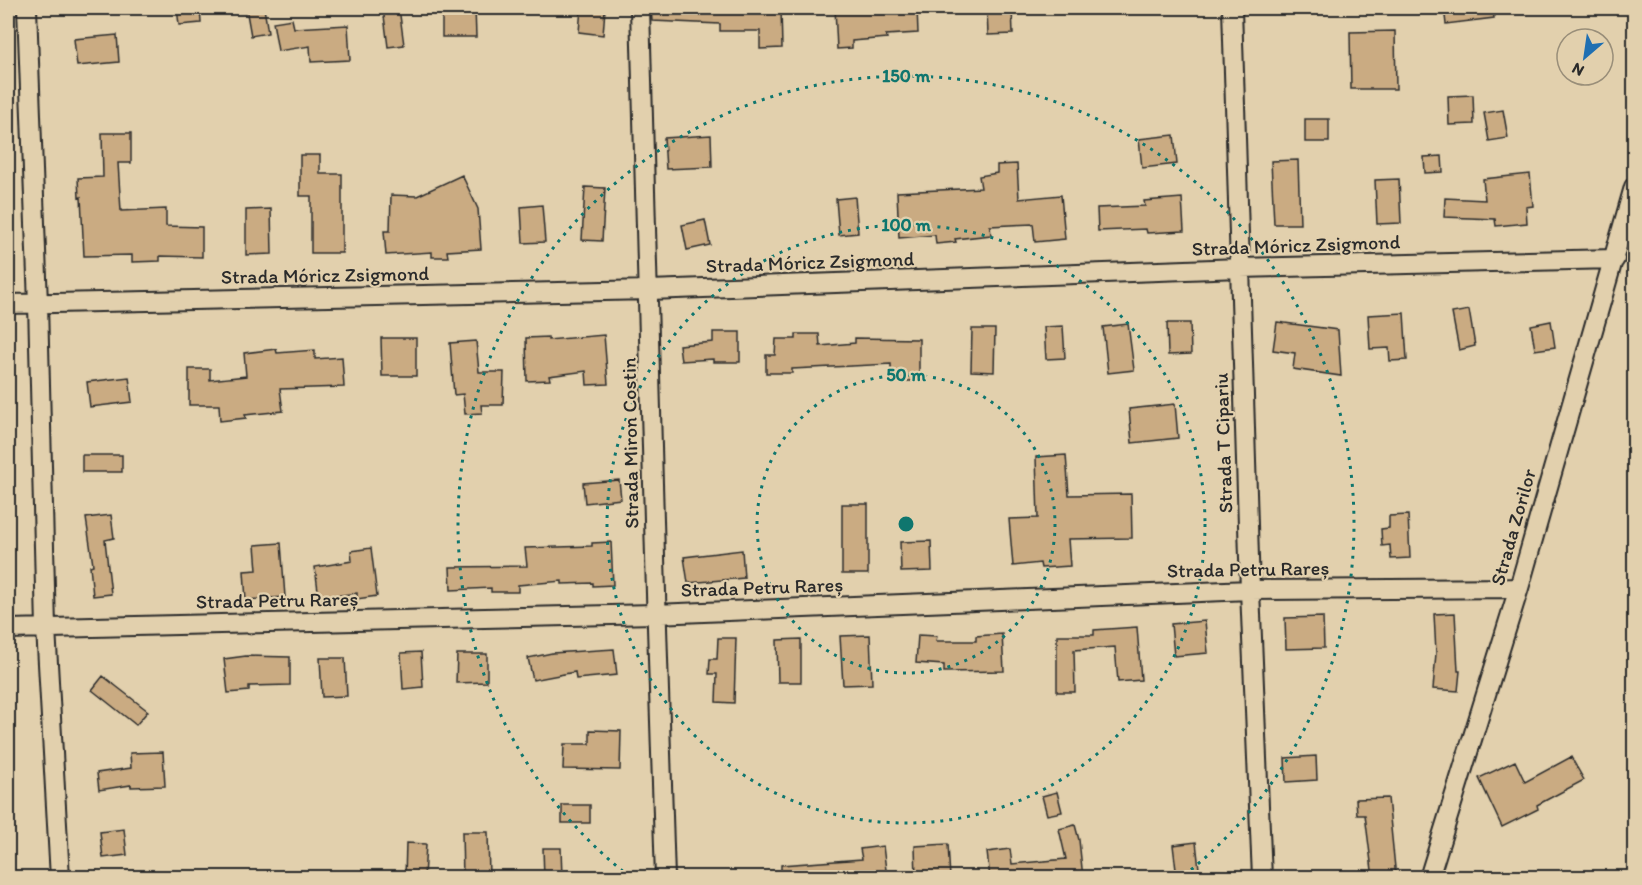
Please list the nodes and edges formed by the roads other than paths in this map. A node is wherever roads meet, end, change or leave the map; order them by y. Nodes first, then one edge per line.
1 (27, 8) edge
2 (640, 8) edge
3 (1233, 8) edge
4 (1635, 187) edge
5 (1615, 259) junction
6 (1240, 268) junction
7 (650, 290) junction
8 (8, 304) edge
9 (38, 304) junction
10 (1519, 588) junction
11 (1250, 590) junction
12 (656, 614) junction
13 (46, 628) junction
14 (8, 629) edge
15 (60, 878) edge
16 (665, 878) edge
17 (1262, 878) edge
18 (1429, 878) edge

1 - 9 street
2 - 7 street, Strada Miron Costin
3 - 6 street, Strada T Cipariu
4 - 5 street, Strada Zorilor
5 - 6 street, Strada Móricz Zsigmond
5 - 10 street, Strada Zorilor
6 - 7 street, Strada Móricz Zsigmond
6 - 11 street, Strada T Cipariu
7 - 9 street, Strada Móricz Zsigmond
7 - 12 street, Strada Miron Costin
8 - 9 street, Strada Móricz Zsigmond
9 - 13 street
10 - 11 street, Strada Petru Rareș
10 - 18 street, Strada Zorilor
11 - 12 street, Strada Petru Rareș
11 - 17 street, Strada T Cipariu
12 - 13 street, Strada Petru Rareș
12 - 16 street, Strada Miron Costin
13 - 14 street, Strada Petru Rareș
13 - 15 street

